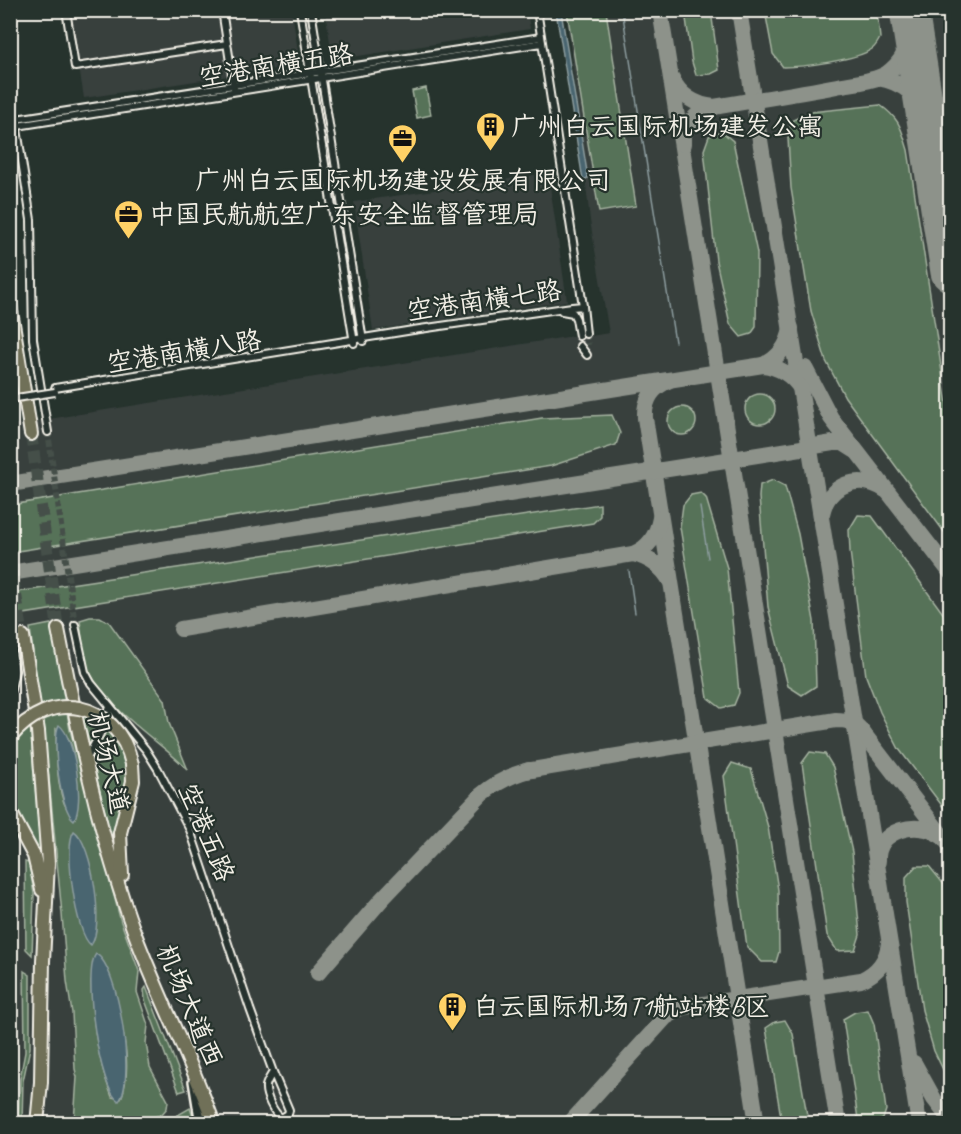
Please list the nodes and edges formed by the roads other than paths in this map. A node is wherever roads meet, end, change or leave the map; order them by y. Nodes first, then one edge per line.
1 (66, 10) edge
2 (222, 10) edge
3 (300, 10) edge
4 (311, 10) edge
5 (537, 10) edge
6 (541, 40) junction
7 (227, 44) junction
8 (321, 74) junction
9 (311, 76) junction
10 (10, 83) edge
11 (234, 88) junction
12 (17, 122) junction
13 (10, 129) edge
14 (10, 305) edge
15 (583, 306) junction
16 (586, 334) tunnel mouth
17 (579, 336) tunnel mouth
18 (363, 340) junction
19 (353, 342) junction
20 (10, 397) edge
21 (48, 432) tunnel mouth
22 (31, 434) tunnel mouth
23 (75, 625) tunnel mouth
24 (58, 629) tunnel mouth
25 (17, 637) edge
26 (10, 694) edge
27 (110, 707) junction
28 (126, 725) junction
29 (102, 730) junction
30 (10, 738) edge
31 (85, 761) junction
32 (10, 811) edge
33 (125, 903) junction
34 (46, 911) junction
35 (191, 1063) junction
36 (273, 1072) junction
37 (197, 1078) junction
38 (41, 1082) junction
39 (37, 1124) edge
40 (42, 1124) edge
41 (201, 1124) edge
42 (214, 1124) edge
43 (221, 1124) edge

1 - 7 street
2 - 7 street
3 - 9 street
4 - 8 street
5 - 6 street
6 - 8 street, 空港南横五路
6 - 15 street
7 - 11 street
8 - 9 street, 空港南横五路
8 - 18 street
9 - 11 street, 空港南横五路
9 - 19 street
10 - 12 street
11 - 12 street, 空港南横五路
12 - 13 street, 空港南横五路
12 - 21 street
14 - 22 highway
15 - 16 street, 空港南横七路
15 - 18 street, 空港南横七路
17 - 18 street, 空港南横七路
18 - 19 street, 空港南横八路
19 - 20 street, 空港南横八路, bridge
23 - 27 street, 空港五路
24 - 31 highway, 机场大道
25 - 26 street
25 - 34 highway
27 - 28 street, 空港五路
27 - 29 street
28 - 29 street
28 - 36 street, 空港五路
29 - 31 street
30 - 33 highway, bridge
31 - 33 highway, 机场大道
32 - 34 highway
33 - 35 highway, 机场大道西
34 - 38 highway
35 - 37 highway, 机场大道西
35 - 41 main road
36 - 36 street, 空港五路
37 - 42 highway, 机场大道西
37 - 43 main road
38 - 39 highway
38 - 40 main road

